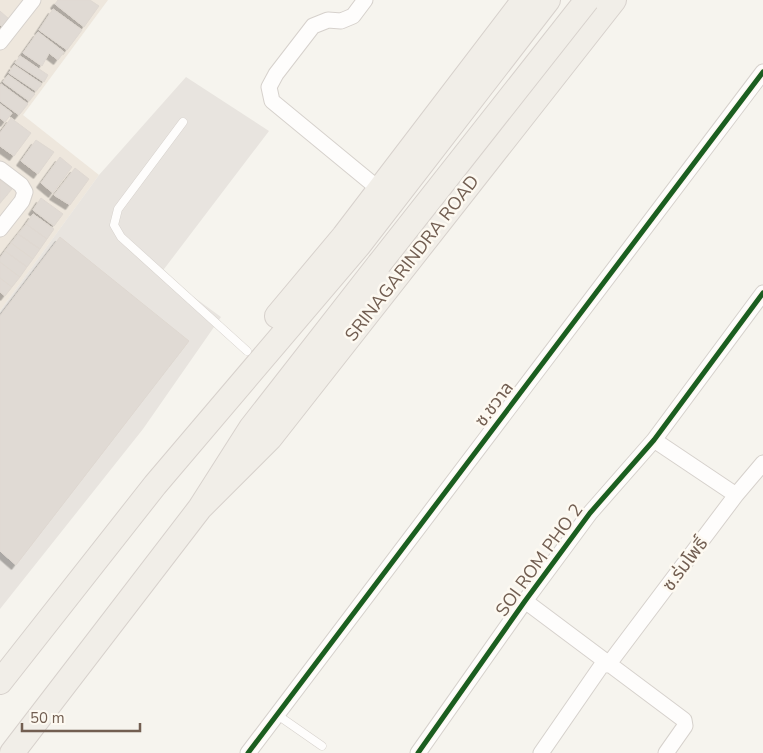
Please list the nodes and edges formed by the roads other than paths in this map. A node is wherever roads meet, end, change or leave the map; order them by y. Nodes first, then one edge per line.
1 (33, 0) edge
2 (366, 0) edge
3 (524, 0) edge
4 (548, 0) edge
5 (570, 0) edge
6 (587, 0) edge
7 (614, 0) edge
8 (0, 42) edge
9 (580, 43) junction
10 (763, 72) edge
11 (183, 122) dead end
12 (0, 169) edge
13 (380, 190) junction
14 (0, 229) edge
15 (763, 293) edge
16 (247, 351) junction
17 (654, 440) junction
18 (763, 463) edge
19 (155, 485) junction
20 (736, 495) junction
21 (200, 508) junction
22 (525, 601) junction
23 (606, 664) junction
24 (0, 682) edge
25 (276, 714) junction
26 (322, 746) dead end
27 (12, 753) edge
28 (248, 753) edge
29 (418, 753) edge
30 (541, 753) edge
31 (666, 753) edge

1 - 8 street
2 - 13 street
3 - 13 main road
4 - 19 main road
5 - 9 main road
6 - 21 main road, SRINAGARINDRA ROAD, bridge
7 - 9 main road, SRINAGARINDRA ROAD
9 - 21 main road, SRINAGARINDRA ROAD
10 - 25 street, ซ.ชวาล
11 - 16 lane
12 - 14 street
13 - 16 main road
15 - 17 street, SOI ROM PHO 2
16 - 19 main road
17 - 20 street
17 - 22 street, SOI ROM PHO 2
18 - 20 street, ซ.ร่มโพธิ์
19 - 24 main road
20 - 23 street, ซ.ร่มโพธิ์
21 - 27 main road, SRINAGARINDRA ROAD
22 - 23 street
22 - 29 street, SOI ROM PHO 2
23 - 30 street, ซ.ร่มโพธิ์
23 - 31 street
25 - 26 lane
25 - 28 street, ซ.ชวาล

